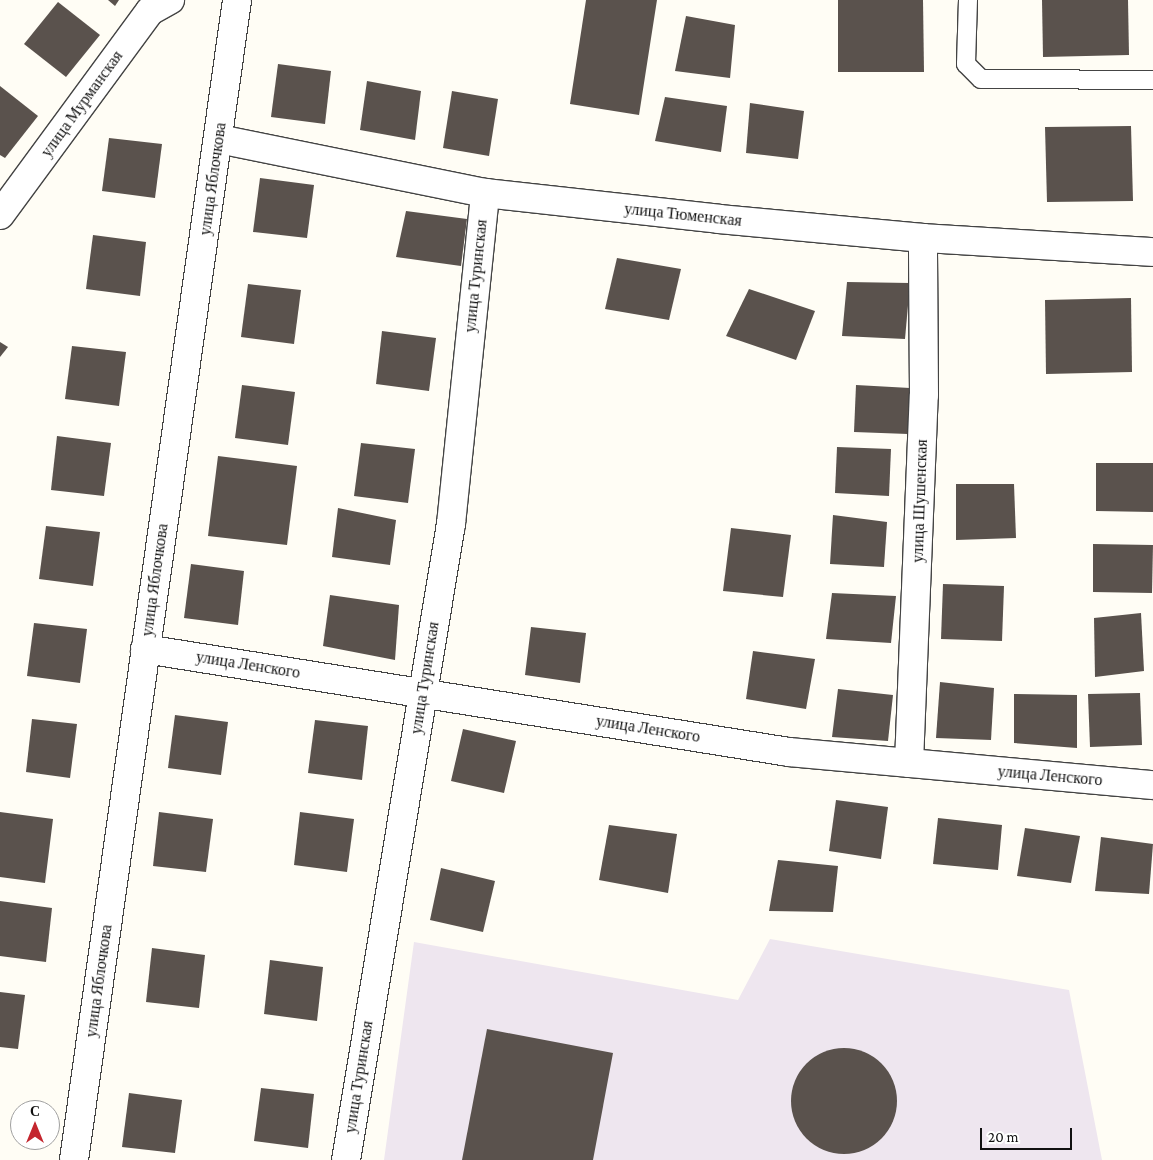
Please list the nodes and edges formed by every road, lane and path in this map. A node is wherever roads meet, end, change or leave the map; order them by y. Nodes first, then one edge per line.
1 (170, 0) edge
2 (238, 0) edge
3 (968, 0) edge
4 (1153, 80) edge
5 (219, 139) junction
6 (485, 193) junction
7 (0, 215) edge
8 (922, 238) junction
9 (1153, 252) edge
10 (145, 649) junction
11 (423, 693) junction
12 (909, 763) junction
13 (1153, 785) edge
14 (74, 1160) edge
15 (346, 1160) edge

1 - 7 street, улица Мурманская
2 - 5 street, улица Яблочкова
3 - 4 lane
5 - 6 street, улица Тюменская
5 - 10 street, улица Яблочкова
6 - 8 street, улица Тюменская
6 - 11 street, улица Туринская
8 - 9 street, улица Тюменская
8 - 12 street, улица Шушенская
10 - 11 street, улица Ленского
10 - 14 street, улица Яблочкова
11 - 12 street, улица Ленского
11 - 15 street, улица Туринская
12 - 13 street, улица Ленского

